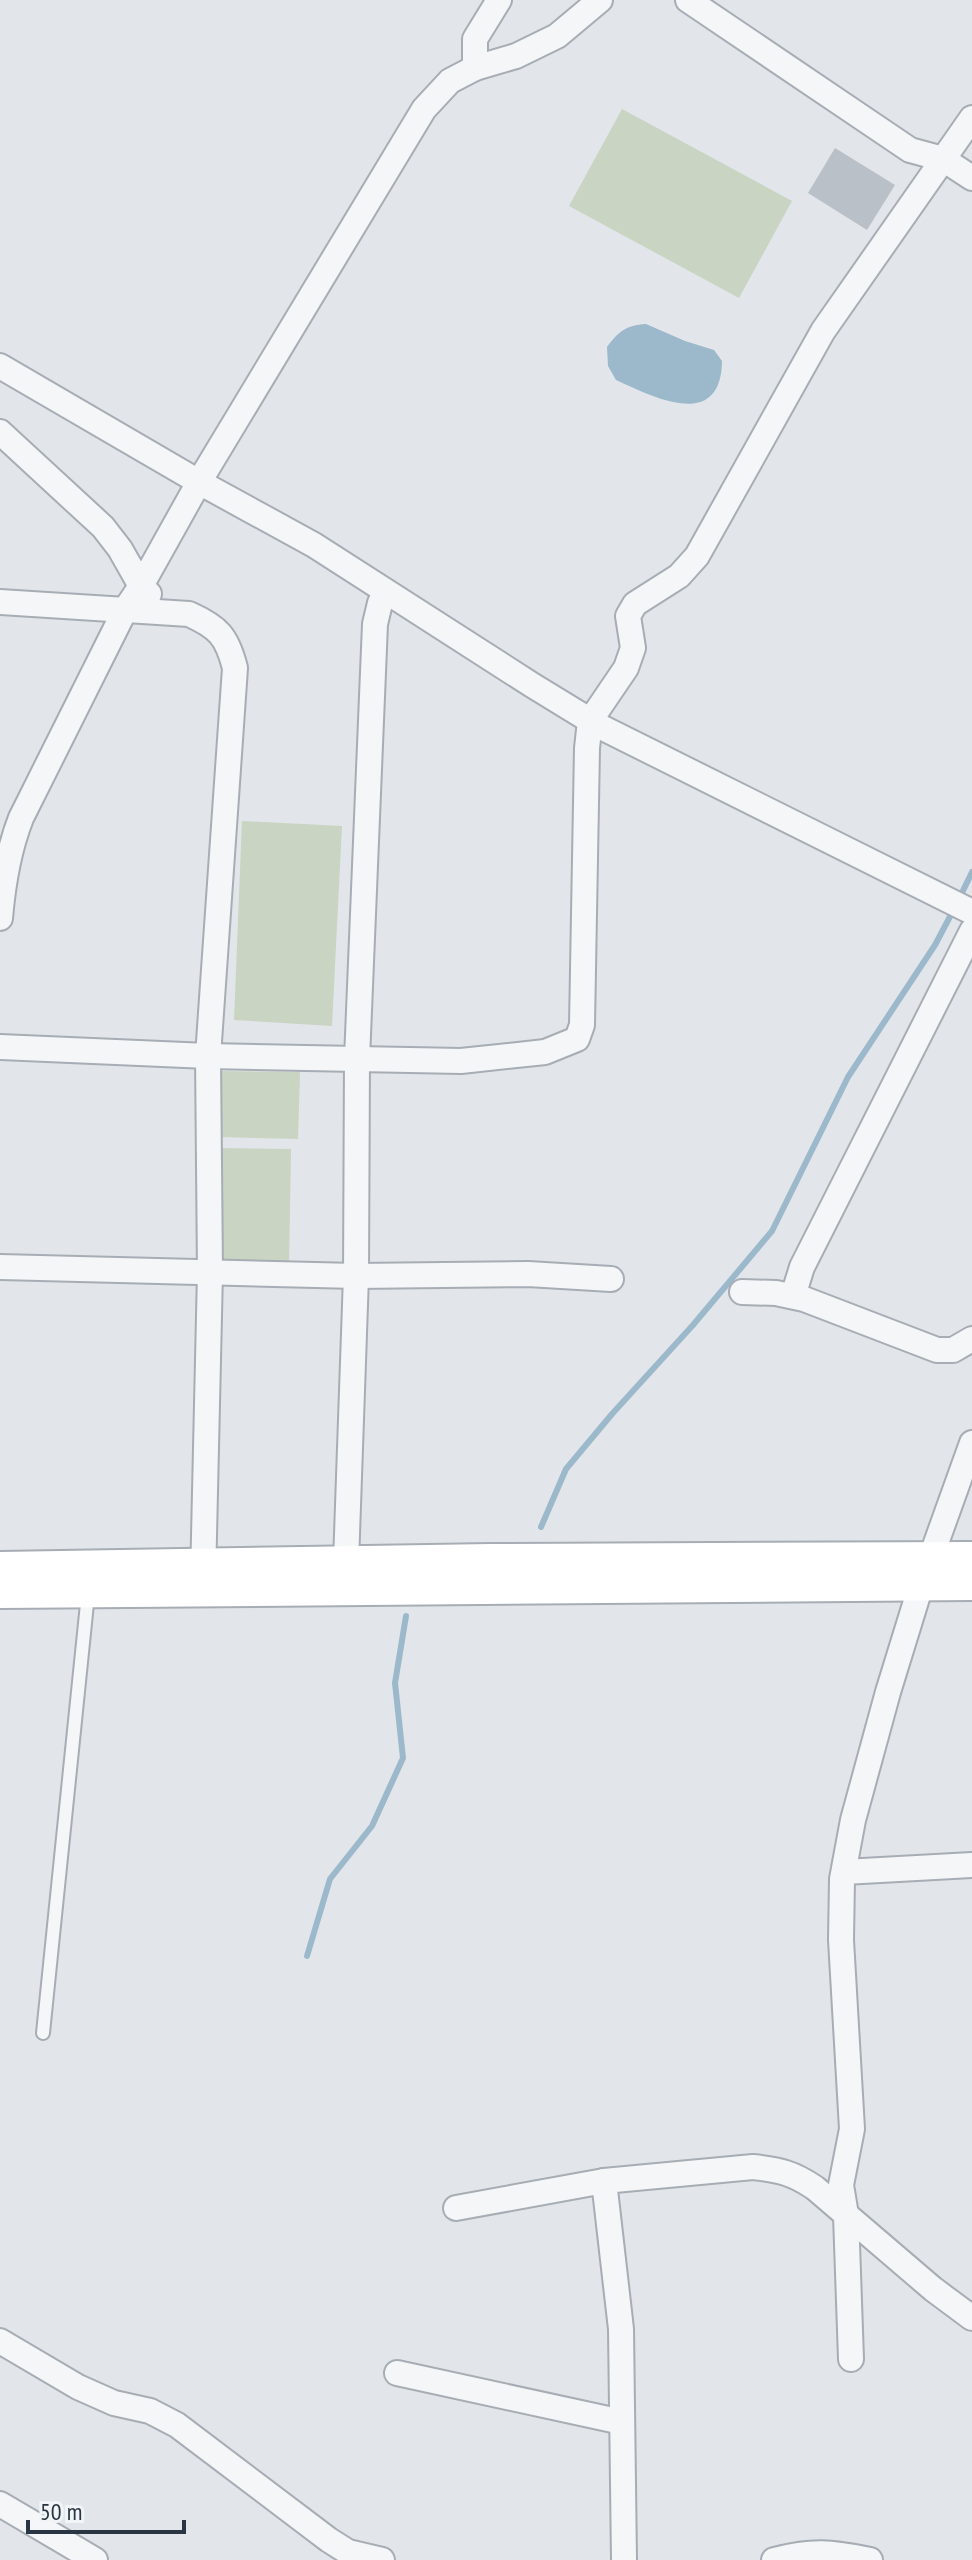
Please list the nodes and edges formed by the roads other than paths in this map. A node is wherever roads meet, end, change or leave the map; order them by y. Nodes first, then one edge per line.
1 (499, 0) edge
2 (600, 0) edge
3 (688, 0) edge
4 (475, 68) junction
5 (972, 118) edge
6 (943, 159) junction
7 (972, 178) edge
8 (0, 366) edge
9 (0, 432) edge
10 (199, 482) junction
11 (141, 586) junction
12 (386, 593) junction
13 (0, 602) edge
14 (125, 610) junction
15 (165, 612) junction
16 (590, 721) junction
17 (10, 818) edge
18 (972, 912) edge
19 (0, 918) edge
20 (972, 931) edge
21 (0, 1047) edge
22 (208, 1056) junction
23 (357, 1059) junction
24 (0, 1267) edge
25 (210, 1272) junction
26 (356, 1276) junction
27 (611, 1279) dead end
28 (742, 1292) dead end
29 (793, 1296) junction
30 (972, 1339) edge
31 (972, 1443) edge
32 (972, 1558) edge
33 (346, 1563) junction
34 (0, 1568) edge
35 (926, 1572) junction
36 (203, 1578) junction
37 (972, 1584) edge
38 (88, 1591) junction
39 (0, 1592) edge
40 (972, 1865) edge
41 (844, 1872) junction
42 (43, 2033) dead end
43 (604, 2181) junction
44 (456, 2208) dead end
45 (846, 2215) junction
46 (972, 2318) edge
47 (0, 2341) edge
48 (851, 2359) dead end
49 (397, 2373) dead end
50 (622, 2422) junction
51 (0, 2504) edge
52 (95, 2560) edge
53 (382, 2560) edge
54 (624, 2560) edge
55 (774, 2560) edge
56 (870, 2560) edge

1 - 4 street
2 - 4 street
3 - 6 street
4 - 10 street
5 - 6 street
6 - 7 street
6 - 16 street
8 - 10 street
9 - 11 street
10 - 11 street
10 - 12 street
11 - 14 street
11 - 15 street
12 - 16 street
12 - 23 street
13 - 14 street
14 - 15 street
14 - 17 street
15 - 22 street
16 - 18 street
16 - 23 street
17 - 19 street
20 - 29 street
21 - 22 street
22 - 23 street
22 - 25 street
23 - 26 street
24 - 25 street
25 - 26 street
25 - 36 street
26 - 27 street
26 - 33 street
28 - 29 street
29 - 30 street
31 - 35 street
32 - 35 street
33 - 35 street
33 - 36 street
34 - 36 street
35 - 36 street
35 - 37 street
35 - 41 street
36 - 38 street
38 - 39 street
38 - 42 lane
40 - 41 street
41 - 45 street
43 - 44 street
43 - 45 street
43 - 50 street
45 - 46 street
45 - 48 street
47 - 53 street
49 - 50 street
50 - 54 street
51 - 52 street
55 - 56 street

